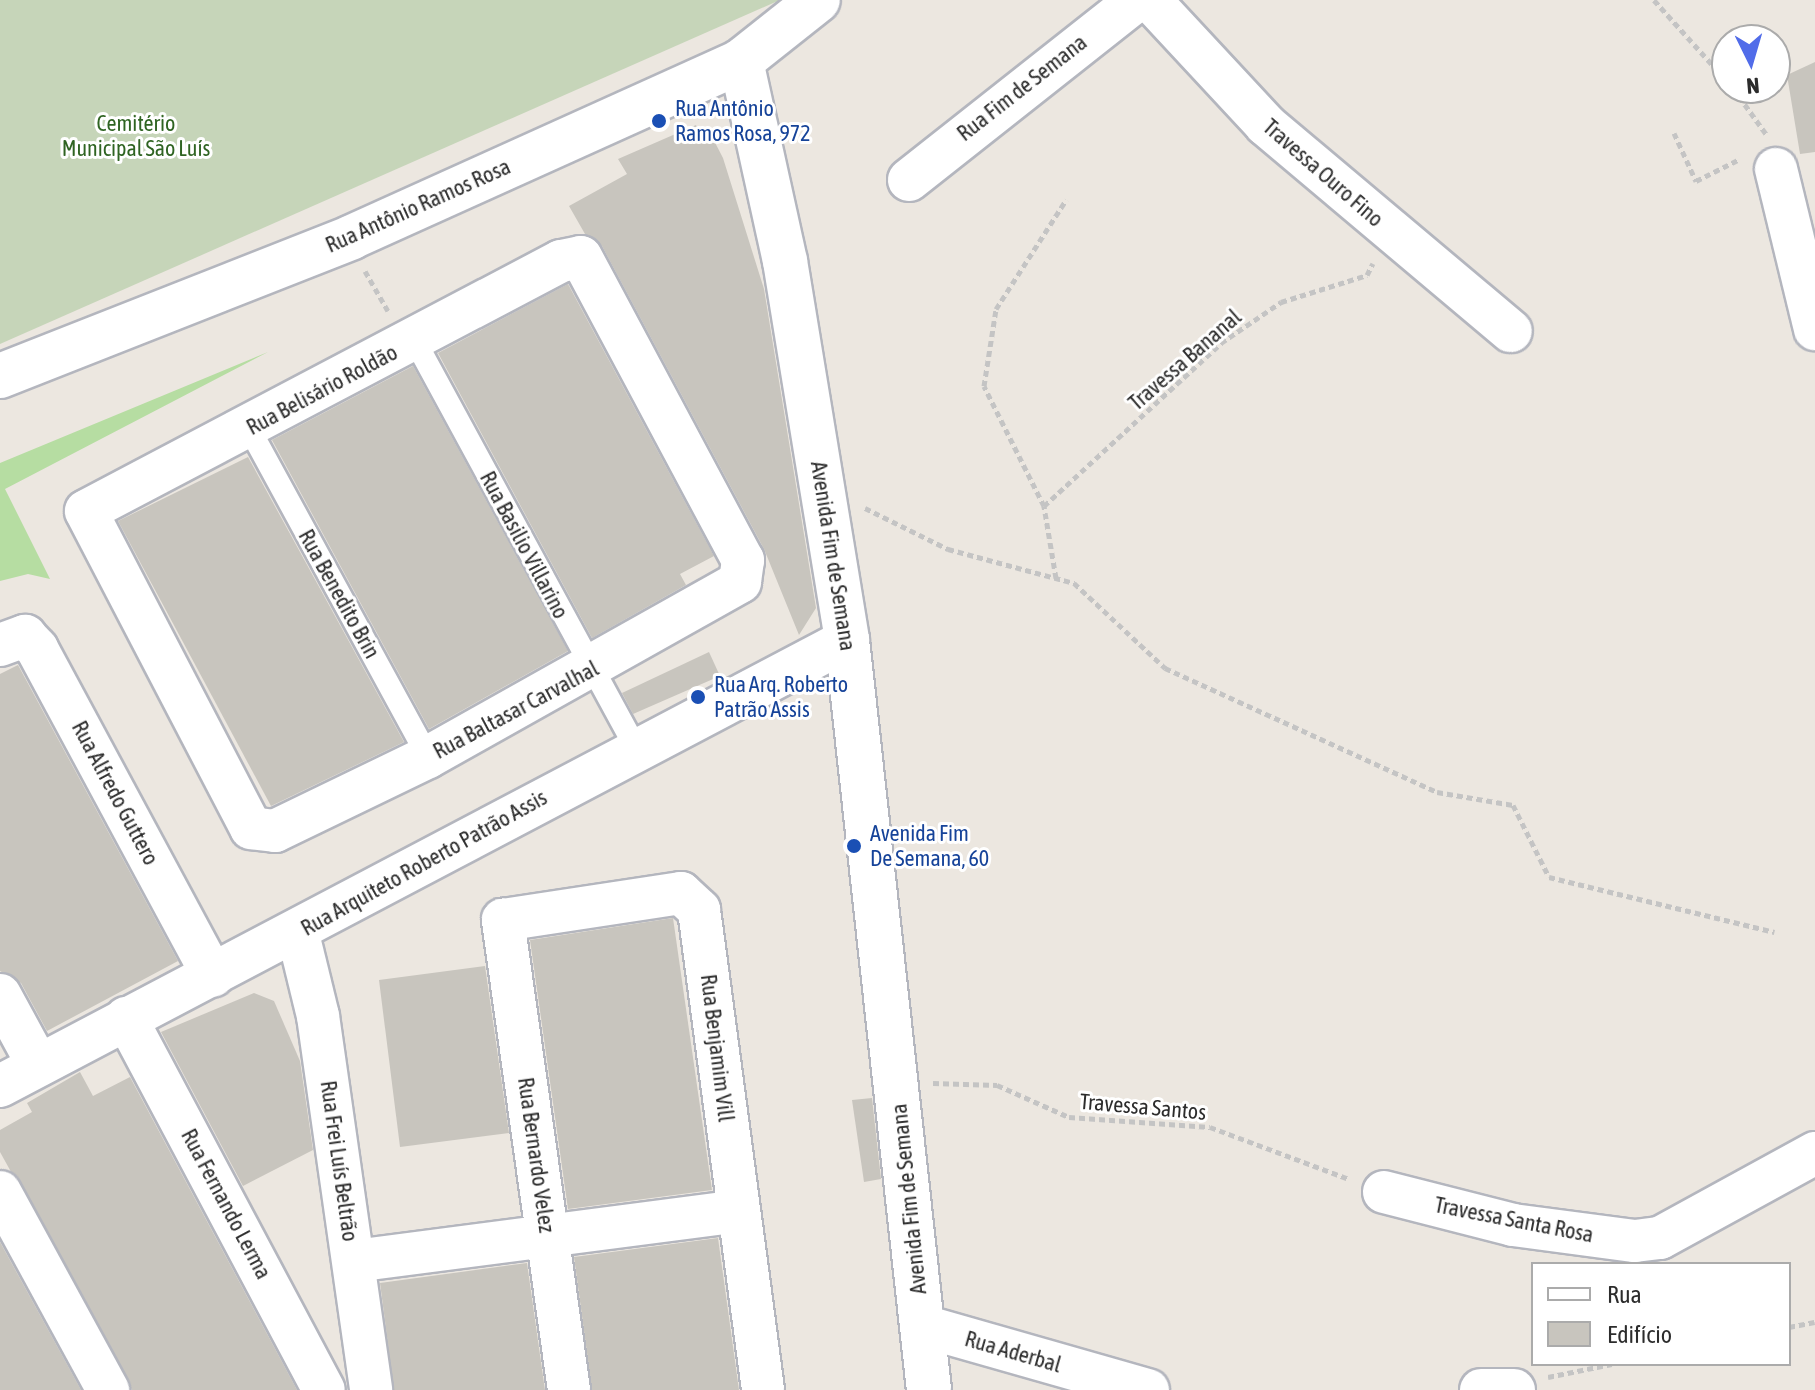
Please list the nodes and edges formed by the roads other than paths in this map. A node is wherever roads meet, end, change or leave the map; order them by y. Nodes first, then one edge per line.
1 (818, 0) edge
2 (1137, 0) edge
3 (1150, 0) edge
4 (741, 61) junction
5 (1773, 158) road end
6 (909, 180) dead end
7 (1815, 329) edge
8 (1511, 331) dead end
9 (415, 341) junction
10 (0, 376) edge
11 (250, 430) junction
12 (745, 572) joint
13 (847, 640) junction
14 (0, 645) edge
15 (591, 670) junction
16 (636, 748) junction
17 (428, 757) junction
18 (275, 831) joint
19 (503, 920) joint
20 (298, 934) junction
21 (213, 976) junction
22 (0, 995) edge
23 (126, 1018) junction
24 (38, 1065) junction
25 (0, 1086) edge
26 (1815, 1153) edge
27 (0, 1192) edge
28 (1384, 1192) road end
29 (739, 1211) junction
30 (548, 1235) junction
31 (354, 1261) junction
32 (923, 1326) junction
33 (108, 1390) edge
34 (324, 1390) edge
35 (371, 1390) edge
36 (569, 1390) edge
37 (763, 1390) edge
38 (929, 1390) edge
39 (1148, 1390) edge

1 - 4 street, Rua Antônio Ramos Rosa
2 - 6 street, Rua Fim de Semana
3 - 8 street, Travessa Ouro Fino
4 - 10 street, Rua Antônio Ramos Rosa
4 - 13 street, Avenida Fim de Semana
5 - 7 street
9 - 11 street, Rua Belisário Roldão
9 - 12 street, Rua Belisário Roldão
9 - 15 lane, Rua Basilio Villarino
11 - 17 lane, Rua Benedito Brin
11 - 18 street, Rua Belisário Roldão
12 - 15 street, Rua Baltasar Carvalhal
13 - 16 street, Rua Arquiteto Roberto Patrão Assis
13 - 32 street, Avenida Fim de Semana
14 - 21 street, Rua Alfredo Guttero
15 - 16 lane, Rua Basilio Villarino
15 - 17 street, Rua Baltasar Carvalhal
16 - 20 street, Rua Arquiteto Roberto Patrão Assis
17 - 18 street, Rua Baltasar Carvalhal
19 - 29 street, Rua Benjamim Vill
19 - 30 street, Rua Bernardo Velez
20 - 21 street, Rua Arquiteto Roberto Patrão Assis
20 - 31 street, Rua Frei Luís Beltrão
21 - 23 street, Rua Arquiteto Roberto Patrão Assis
22 - 24 street
23 - 24 street, Rua Arquiteto Roberto Patrão Assis
23 - 34 street, Rua Fernando Lerma
24 - 25 street, Rua Arquiteto Roberto Patrão Assis
26 - 28 street, Travessa Santa Rosa
27 - 33 street
29 - 30 street
29 - 37 street, Rua Benjamim Vill
30 - 31 street
30 - 36 street, Rua Bernardo Velez
31 - 35 street, Rua Frei Luís Beltrão
32 - 38 street, Avenida Fim de Semana
32 - 39 street, Rua Aderbal

